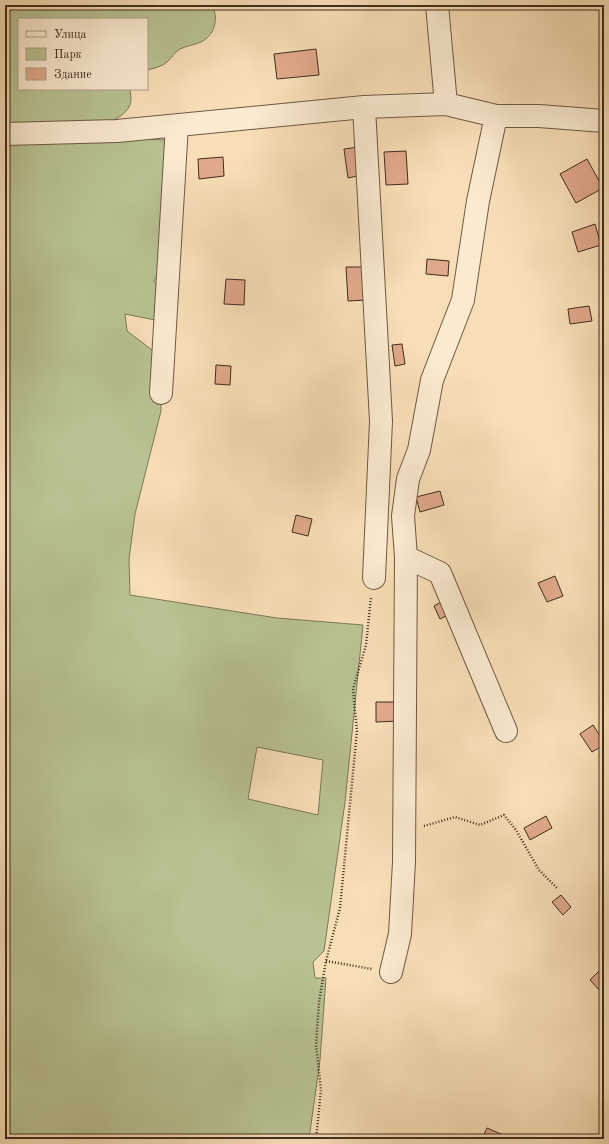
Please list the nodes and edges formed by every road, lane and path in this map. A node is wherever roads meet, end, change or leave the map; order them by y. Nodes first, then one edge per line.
1 (437, 5) edge
2 (446, 104) junction
3 (364, 107) junction
4 (496, 116) junction
5 (604, 120) edge
6 (177, 126) junction
7 (5, 134) edge
8 (161, 393) dead end
9 (406, 557) junction
10 (374, 578) joint
11 (506, 731) dead end
12 (404, 832) junction
13 (557, 888) dead end
14 (326, 961) junction
15 (391, 972) joint
16 (316, 1139) edge

1 - 2 street
2 - 3 street
2 - 4 street
3 - 6 street
3 - 10 street
4 - 5 street
4 - 9 street
6 - 7 street
6 - 8 street
9 - 11 street
9 - 12 street
10 - 14 path
12 - 13 path
12 - 15 street
14 - 15 path
14 - 16 path

